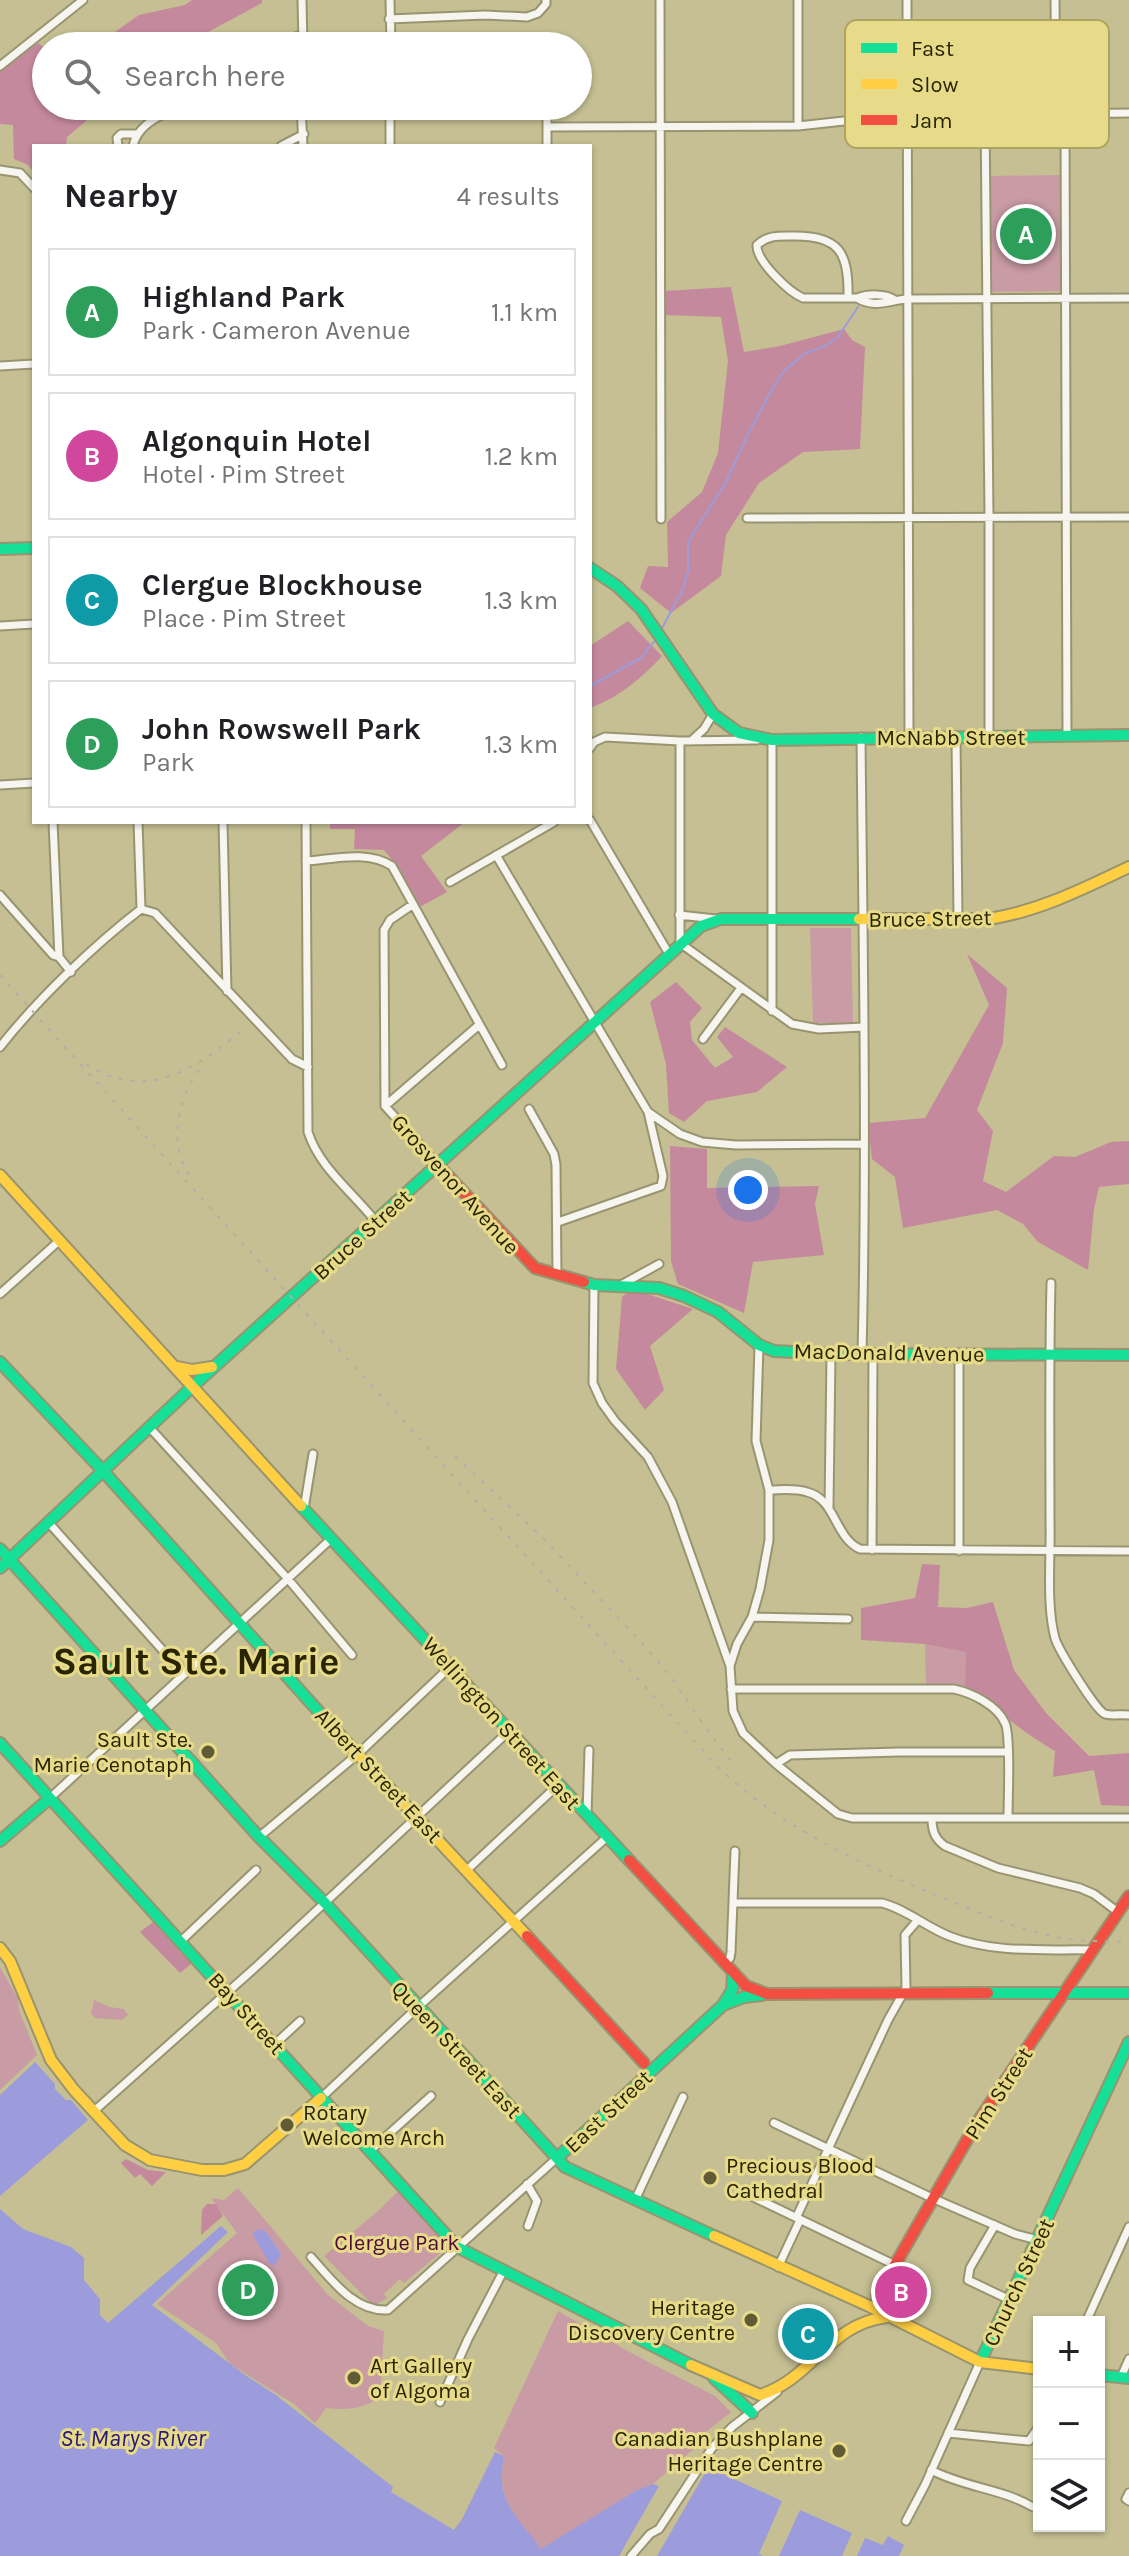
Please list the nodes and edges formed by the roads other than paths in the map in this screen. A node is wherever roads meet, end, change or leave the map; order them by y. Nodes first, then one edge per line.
1 (83, 0) edge
2 (302, 0) edge
3 (390, 0) edge
4 (546, 0) edge
5 (660, 0) edge
6 (798, 0) edge
7 (389, 19) junction
8 (43, 32) edge
9 (302, 32) edge
10 (390, 32) edge
11 (32, 41) edge
12 (0, 66) edge
13 (1109, 113) edge
14 (1129, 113) edge
15 (154, 120) edge
16 (302, 120) edge
17 (390, 120) edge
18 (547, 120) edge
19 (845, 121) edge
20 (661, 126) junction
21 (798, 126) junction
22 (547, 127) junction
23 (136, 134) junction
24 (304, 134) junction
25 (118, 144) edge
26 (134, 144) edge
27 (285, 144) edge
28 (303, 144) edge
29 (390, 144) edge
30 (547, 144) edge
31 (907, 148) edge
32 (986, 148) edge
33 (1065, 148) edge
34 (0, 170) edge
35 (32, 186) edge
36 (853, 298) junction
37 (988, 298) junction
38 (1065, 298) junction
39 (1129, 298) edge
40 (907, 299) junction
41 (32, 364) edge
42 (0, 366) edge
43 (989, 517) junction
44 (1067, 517) junction
45 (1129, 517) edge
46 (747, 518) dead end
47 (908, 518) junction
48 (661, 519) dead end
49 (32, 548) edge
50 (0, 549) edge
51 (592, 569) edge
52 (32, 624) edge
53 (0, 626) edge
54 (713, 714) junction
55 (1129, 735) edge
56 (956, 736) junction
57 (1067, 736) junction
58 (861, 737) junction
59 (909, 737) junction
60 (989, 737) junction
61 (772, 740) junction
62 (680, 741) junction
63 (691, 741) junction
64 (592, 745) edge
65 (32, 783) edge
66 (0, 785) edge
67 (592, 823) edge
68 (53, 824) edge
69 (138, 824) edge
70 (223, 824) edge
71 (306, 824) edge
72 (550, 824) edge
73 (496, 855) junction
74 (306, 861) junction
75 (1129, 867) edge
76 (450, 882) dead end
77 (0, 895) edge
78 (412, 905) junction
79 (141, 909) junction
80 (679, 915) junction
81 (958, 918) junction
82 (721, 919) junction
83 (773, 919) junction
84 (863, 919) junction
85 (680, 943) junction
86 (669, 954) junction
87 (59, 957) junction
88 (71, 972) junction
89 (741, 988) junction
90 (227, 991) junction
91 (772, 1011) junction
92 (594, 1022) junction
93 (479, 1025) junction
94 (864, 1027) junction
95 (703, 1039) dead end
96 (0, 1047) edge
97 (502, 1065) dead end
98 (308, 1067) junction
99 (385, 1106) junction
100 (529, 1109) dead end
101 (648, 1112) junction
102 (864, 1144) junction
103 (438, 1165) junction
104 (0, 1175) edge
105 (376, 1222) junction
106 (558, 1222) junction
107 (60, 1240) junction
108 (659, 1264) dead end
109 (557, 1275) junction
110 (1051, 1283) dead end
111 (594, 1285) junction
112 (617, 1287) junction
113 (0, 1294) edge
114 (759, 1345) junction
115 (868, 1353) junction
116 (959, 1353) junction
117 (831, 1354) junction
118 (1049, 1354) junction
119 (1129, 1355) edge
120 (0, 1362) edge
121 (175, 1366) junction
122 (214, 1366) junction
123 (193, 1386) junction
124 (150, 1428) junction
125 (313, 1454) dead end
126 (104, 1472) junction
127 (769, 1490) junction
128 (829, 1507) junction
129 (304, 1509) junction
130 (49, 1523) junction
131 (332, 1538) junction
132 (0, 1549) edge
133 (872, 1550) junction
134 (959, 1551) junction
135 (1051, 1551) junction
136 (1129, 1551) edge
137 (10, 1559) junction
138 (0, 1568) edge
139 (288, 1579) junction
140 (752, 1617) junction
141 (848, 1619) dead end
142 (240, 1623) junction
143 (352, 1655) dead end
144 (451, 1666) junction
145 (730, 1666) junction
146 (186, 1673) junction
147 (731, 1689) junction
148 (146, 1710) junction
149 (1129, 1715) edge
150 (510, 1730) junction
151 (0, 1743) edge
152 (589, 1750) dead end
153 (1007, 1752) junction
154 (358, 1754) junction
155 (776, 1764) junction
156 (558, 1785) junction
157 (50, 1798) junction
158 (587, 1817) junction
159 (418, 1818) junction
160 (1008, 1818) junction
161 (1129, 1818) edge
162 (932, 1819) junction
163 (259, 1837) junction
164 (606, 1838) junction
165 (0, 1841) edge
166 (735, 1851) dead end
167 (256, 1870) dead end
168 (467, 1870) junction
169 (1129, 1896) edge
170 (325, 1903) junction
171 (733, 1903) junction
172 (1123, 1908) edge
173 (917, 1921) junction
174 (514, 1923) junction
175 (181, 1941) junction
176 (0, 1948) edge
177 (1095, 1950) junction
178 (724, 1963) junction
179 (733, 1973) junction
180 (227, 1991) junction
181 (1064, 1992) junction
182 (1129, 1993) edge
183 (767, 1994) junction
184 (902, 1994) junction
185 (723, 2005) junction
186 (418, 2007) junction
187 (300, 2021) dead end
188 (1129, 2042) edge
189 (275, 2044) junction
190 (668, 2057) junction
191 (644, 2063) junction
192 (629, 2091) junction
193 (431, 2096) dead end
194 (683, 2097) dead end
195 (321, 2098) junction
196 (93, 2112) junction
197 (774, 2123) dead end
198 (829, 2148) junction
199 (371, 2150) junction
200 (557, 2158) junction
201 (527, 2184) junction
202 (741, 2191) dead end
203 (636, 2198) junction
204 (932, 2198) junction
205 (798, 2218) junction
206 (995, 2225) junction
207 (528, 2226) dead end
208 (1129, 2227) edge
209 (1039, 2240) junction
210 (457, 2247) junction
211 (311, 2257) dead end
212 (895, 2265) junction
213 (778, 2267) junction
214 (504, 2270) junction
215 (877, 2296) junction
216 (849, 2297) junction
217 (1010, 2300) junction
218 (1089, 2316) edge
219 (889, 2317) junction
220 (853, 2326) junction
221 (1129, 2359) edge
222 (980, 2362) junction
223 (1033, 2368) edge
224 (707, 2371) junction
225 (1105, 2375) edge
226 (1125, 2377) edge
227 (777, 2392) junction
228 (440, 2402) dead end
229 (752, 2413) junction
230 (948, 2433) junction
231 (1033, 2435) edge
232 (931, 2470) junction
233 (1129, 2493) edge
234 (1129, 2501) edge
235 (1033, 2507) dead end
236 (906, 2521) dead end
237 (631, 2556) edge

1 - 8 street
2 - 9 street
3 - 7 street
4 - 7 street
5 - 20 street
6 - 21 street
7 - 10 street
11 - 12 street
13 - 14 street
15 - 23 street
16 - 24 street
17 - 29 street
18 - 22 street
19 - 21 street
20 - 21 street
20 - 22 street
20 - 48 street
22 - 30 street
23 - 25 street
23 - 26 street
24 - 27 street
24 - 28 street
31 - 40 street
32 - 37 street
33 - 38 street
34 - 35 street
36 - 36 street
36 - 40 street
37 - 38 street
37 - 40 street
37 - 43 street
38 - 39 street
38 - 44 street
40 - 47 street
41 - 42 street
43 - 44 street
43 - 47 street
43 - 60 street
44 - 45 street
44 - 57 street
46 - 47 street
47 - 59 street
49 - 50 main road
51 - 54 main road
52 - 53 street
54 - 61 main road, McNabb Street
54 - 63 street
55 - 57 main road, McNabb Street
56 - 59 main road, McNabb Street
56 - 60 main road, McNabb Street
56 - 81 street
57 - 60 main road, McNabb Street
58 - 59 main road, McNabb Street
58 - 61 main road, McNabb Street
58 - 84 street
61 - 63 street, McNabb Street
61 - 83 street
62 - 63 street, McNabb Street
62 - 64 street, McNabb Street
62 - 80 street
65 - 66 street
67 - 86 street
68 - 87 street
69 - 79 street
70 - 90 street
71 - 74 street
72 - 73 street
73 - 76 street
73 - 92 street
74 - 78 street
74 - 98 street
75 - 81 main road, Bruce Street
77 - 87 street
78 - 93 street
78 - 99 street, Grosvenor Avenue
79 - 88 street
79 - 90 street
80 - 82 street, Bruce Street
80 - 85 street
81 - 84 main road, Bruce Street
82 - 83 main road, Bruce Street
82 - 85 main road, Bruce Street
83 - 84 main road, Bruce Street
83 - 91 street
84 - 94 street
85 - 86 main road, Bruce Street
85 - 89 street
86 - 92 main road, Bruce Street
87 - 88 street
88 - 96 street
89 - 91 street
89 - 95 street
90 - 98 street
91 - 94 street
92 - 101 street
92 - 103 main road, Bruce Street
93 - 97 street
93 - 99 street
94 - 102 street
98 - 105 street
99 - 103 street, Grosvenor Avenue
100 - 106 street
101 - 102 street
101 - 106 street
102 - 115 street
103 - 105 main road, Bruce Street
103 - 109 main road, Grosvenor Avenue
104 - 107 main road, Wellington Street East
105 - 122 main road, Bruce Street
106 - 109 street
107 - 113 street
107 - 121 main road, Wellington Street East
108 - 112 street
109 - 111 main road, Grosvenor Avenue
110 - 118 street
111 - 112 main road, MacDonald Avenue
111 - 145 street
112 - 114 main road, MacDonald Avenue
114 - 117 main road, MacDonald Avenue
114 - 127 street
115 - 116 main road, MacDonald Avenue
115 - 117 main road, MacDonald Avenue
115 - 133 street
116 - 118 main road, MacDonald Avenue
116 - 134 street
117 - 128 street
118 - 119 main road, MacDonald Avenue
118 - 135 street
120 - 126 main road, Albert Street East
121 - 122 main road
121 - 123 main road, Wellington Street East
122 - 123 main road, Bruce Street
123 - 124 main road, Bruce Street
123 - 129 main road, Wellington Street East
124 - 126 main road, Bruce Street
124 - 139 street
125 - 129 street
126 - 130 main road, Bruce Street
126 - 142 main road, Albert Street East
127 - 128 street
127 - 140 street
128 - 133 street
129 - 131 main road, Wellington Street East
130 - 137 main road, Bruce Street
130 - 146 street
131 - 139 street
131 - 144 main road, Wellington Street East
132 - 137 main road, Queen Street East
133 - 134 street
134 - 135 street
135 - 136 street
135 - 149 street
137 - 138 main road, Bruce Street
137 - 148 main road, Queen Street East
139 - 142 street
139 - 143 street
140 - 141 street
140 - 145 street
142 - 146 street
142 - 154 main road, Albert Street East
144 - 150 main road, Wellington Street East
144 - 154 street
145 - 147 street
146 - 148 street
147 - 153 street
147 - 155 street
148 - 157 street
148 - 163 main road, Queen Street East
150 - 156 main road, Wellington Street East
150 - 159 street
151 - 157 main road, Bay Street
152 - 158 street
153 - 155 street
153 - 160 street
154 - 159 main road, Albert Street East
154 - 163 street
155 - 162 street
156 - 158 main road, Wellington Street East
156 - 168 street
157 - 165 main road
157 - 175 main road, Bay Street
158 - 164 main road, Wellington Street East
159 - 168 main road, Albert Street East
159 - 170 street
160 - 161 street
160 - 162 street
162 - 172 street
163 - 170 main road, Queen Street East
164 - 174 street
164 - 178 main road, Wellington Street East
166 - 171 street
167 - 175 street
168 - 174 main road, Albert Street East
169 - 172 main road, Pim Street
170 - 180 street
170 - 186 main road, Queen Street East
171 - 173 street
171 - 178 street
172 - 177 main road, Pim Street
173 - 177 street
173 - 184 street
174 - 186 street
174 - 191 main road, Albert Street East
175 - 180 main road, Bay Street
176 - 196 main road
177 - 181 main road, Pim Street
178 - 179 main road, Wellington Street East
179 - 183 main road, Wellington Street East
179 - 185 main road
180 - 189 main road, Bay Street
180 - 196 street
181 - 182 main road
181 - 184 main road
181 - 204 main road, Pim Street
183 - 184 main road
183 - 185 main road, East Street
184 - 198 street
185 - 190 main road, East Street
186 - 195 street
186 - 200 main road, Queen Street East
187 - 189 street
188 - 209 main road, Church Street
189 - 195 main road, Bay Street
190 - 191 main road
190 - 192 main road, East Street
191 - 192 main road
192 - 200 main road, East Street
193 - 199 street
194 - 203 street
195 - 196 main road
195 - 199 main road, Bay Street
197 - 198 street
198 - 204 street
198 - 205 street
199 - 210 main road, Bay Street
200 - 201 street, East Street
200 - 203 main road, Queen Street East
201 - 207 street
201 - 210 street, East Street
202 - 205 street
203 - 213 main road, Queen Street East
204 - 206 street
204 - 212 main road, Pim Street
205 - 212 street
205 - 213 street
206 - 209 street
206 - 217 street
208 - 218 street
209 - 217 main road, Church Street
210 - 211 street, East Street
210 - 214 main road, Bay Street
212 - 215 main road, Pim Street
213 - 216 main road, Queen Street East
214 - 224 main road, Bay Street
214 - 228 street
215 - 216 main road
215 - 219 main road
216 - 219 main road, Queen Street East
216 - 220 main road
217 - 222 main road, Church Street
219 - 220 main road
219 - 222 main road, Queen Street East
220 - 227 main road
221 - 226 street
222 - 223 main road, Queen Street East
222 - 230 street, Church Street
224 - 227 main road, Bay Street
224 - 229 main road
225 - 226 main road
227 - 229 street
229 - 237 street
230 - 231 street
230 - 232 street, Church Street
232 - 235 street
232 - 236 street, Church Street
233 - 234 street

